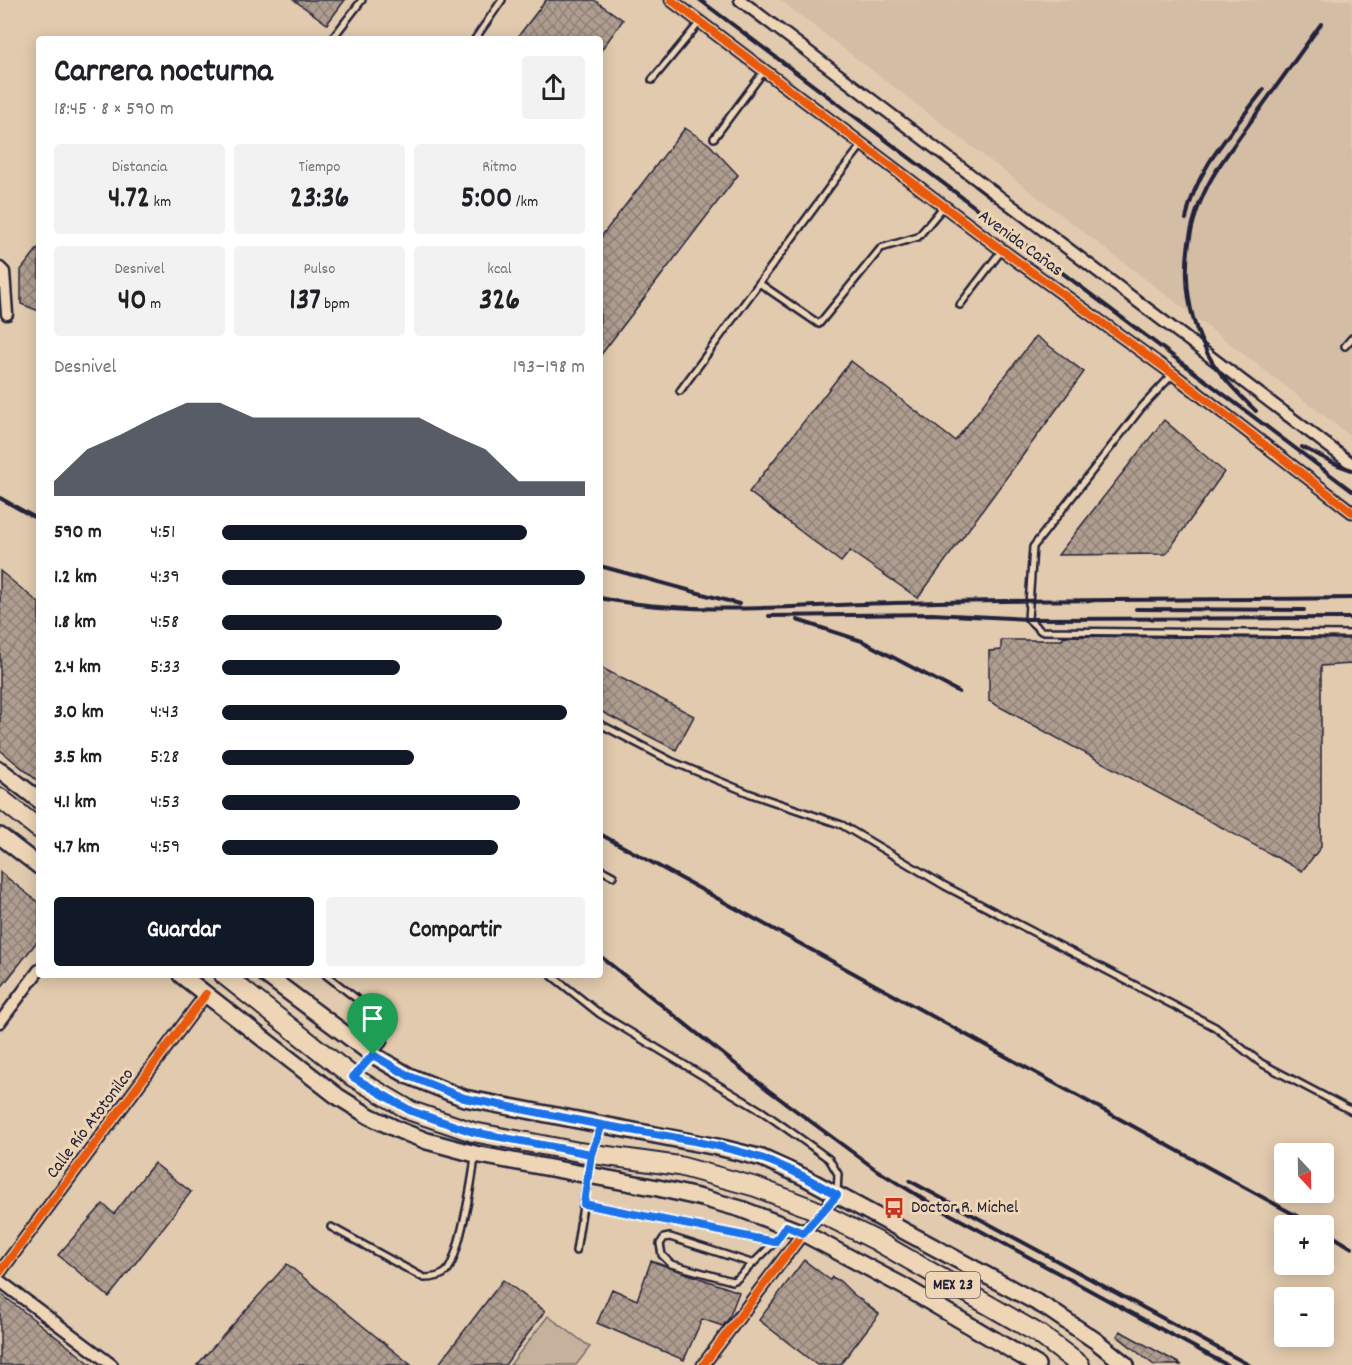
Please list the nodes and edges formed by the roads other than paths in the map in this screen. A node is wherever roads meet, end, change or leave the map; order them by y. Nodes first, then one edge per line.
1 (362, 0) edge
2 (502, 0) edge
3 (671, 0) edge
4 (740, 0) edge
5 (700, 22) junction
6 (334, 36) edge
7 (477, 36) edge
8 (765, 69) junction
9 (652, 80) dead end
10 (714, 138) dead end
11 (862, 145) junction
12 (944, 206) junction
13 (1002, 250) junction
14 (0, 268) edge
15 (759, 283) junction
16 (960, 305) dead end
17 (7, 314) dead end
18 (1352, 339) edge
19 (1345, 346) dead end
20 (1173, 374) junction
21 (680, 391) dead end
22 (1352, 464) edge
23 (1352, 512) edge
24 (1352, 634) edge
25 (603, 726) edge
26 (0, 770) edge
27 (36, 798) edge
28 (0, 800) edge
29 (36, 827) edge
30 (0, 836) edge
31 (36, 864) edge
32 (603, 871) edge
33 (613, 876) dead end
34 (36, 974) edge
35 (185, 978) edge
36 (228, 978) edge
37 (270, 978) edge
38 (330, 978) edge
39 (555, 978) edge
40 (206, 994) junction
41 (0, 1022) edge
42 (373, 1055) junction
43 (353, 1077) junction
44 (1352, 1112) edge
45 (602, 1125) junction
46 (475, 1154) junction
47 (591, 1154) junction
48 (587, 1175) junction
49 (837, 1195) junction
50 (584, 1204) junction
51 (820, 1213) junction
52 (786, 1226) junction
53 (331, 1227) dead end
54 (803, 1233) junction
55 (775, 1242) junction
56 (576, 1251) dead end
57 (751, 1263) junction
58 (0, 1272) edge
59 (0, 1281) edge
60 (707, 1364) edge
61 (112, 1365) edge
62 (1037, 1365) edge
63 (1080, 1365) edge
64 (1126, 1365) edge

1 - 6 lane
2 - 7 lane
3 - 5 street, Avenida Cañas
4 - 22 street, Avenida Cañas
5 - 8 street, Avenida Cañas
5 - 9 lane
8 - 10 lane
8 - 11 street, Avenida Cañas
11 - 12 street, Avenida Cañas
11 - 15 lane
12 - 13 street, Avenida Cañas
12 - 15 lane
13 - 16 lane
13 - 20 street, Avenida Cañas
14 - 17 street
15 - 21 lane
18 - 19 lane
20 - 23 street, Avenida Cañas
20 - 24 lane
25 - 44 lane
26 - 27 main road
28 - 29 main road
30 - 31 main road
32 - 33 lane
34 - 41 street
35 - 40 main road
36 - 43 main road, MEX 23
37 - 42 main road
38 - 42 lane
39 - 49 lane
40 - 46 main road
40 - 58 street, Calle Río Atotonilco
42 - 43 lane
42 - 45 main road
43 - 47 main road, MEX 23
45 - 47 lane
45 - 49 main road
46 - 48 main road
46 - 53 lane
47 - 48 lane
47 - 51 main road, MEX 23
48 - 50 lane
48 - 52 main road
49 - 51 street
49 - 64 main road
50 - 55 lane
50 - 56 lane
51 - 54 street
51 - 63 main road, MEX 23
52 - 54 main road
52 - 55 lane
54 - 60 street
54 - 62 main road
55 - 57 lane
57 - 57 lane
59 - 61 street

